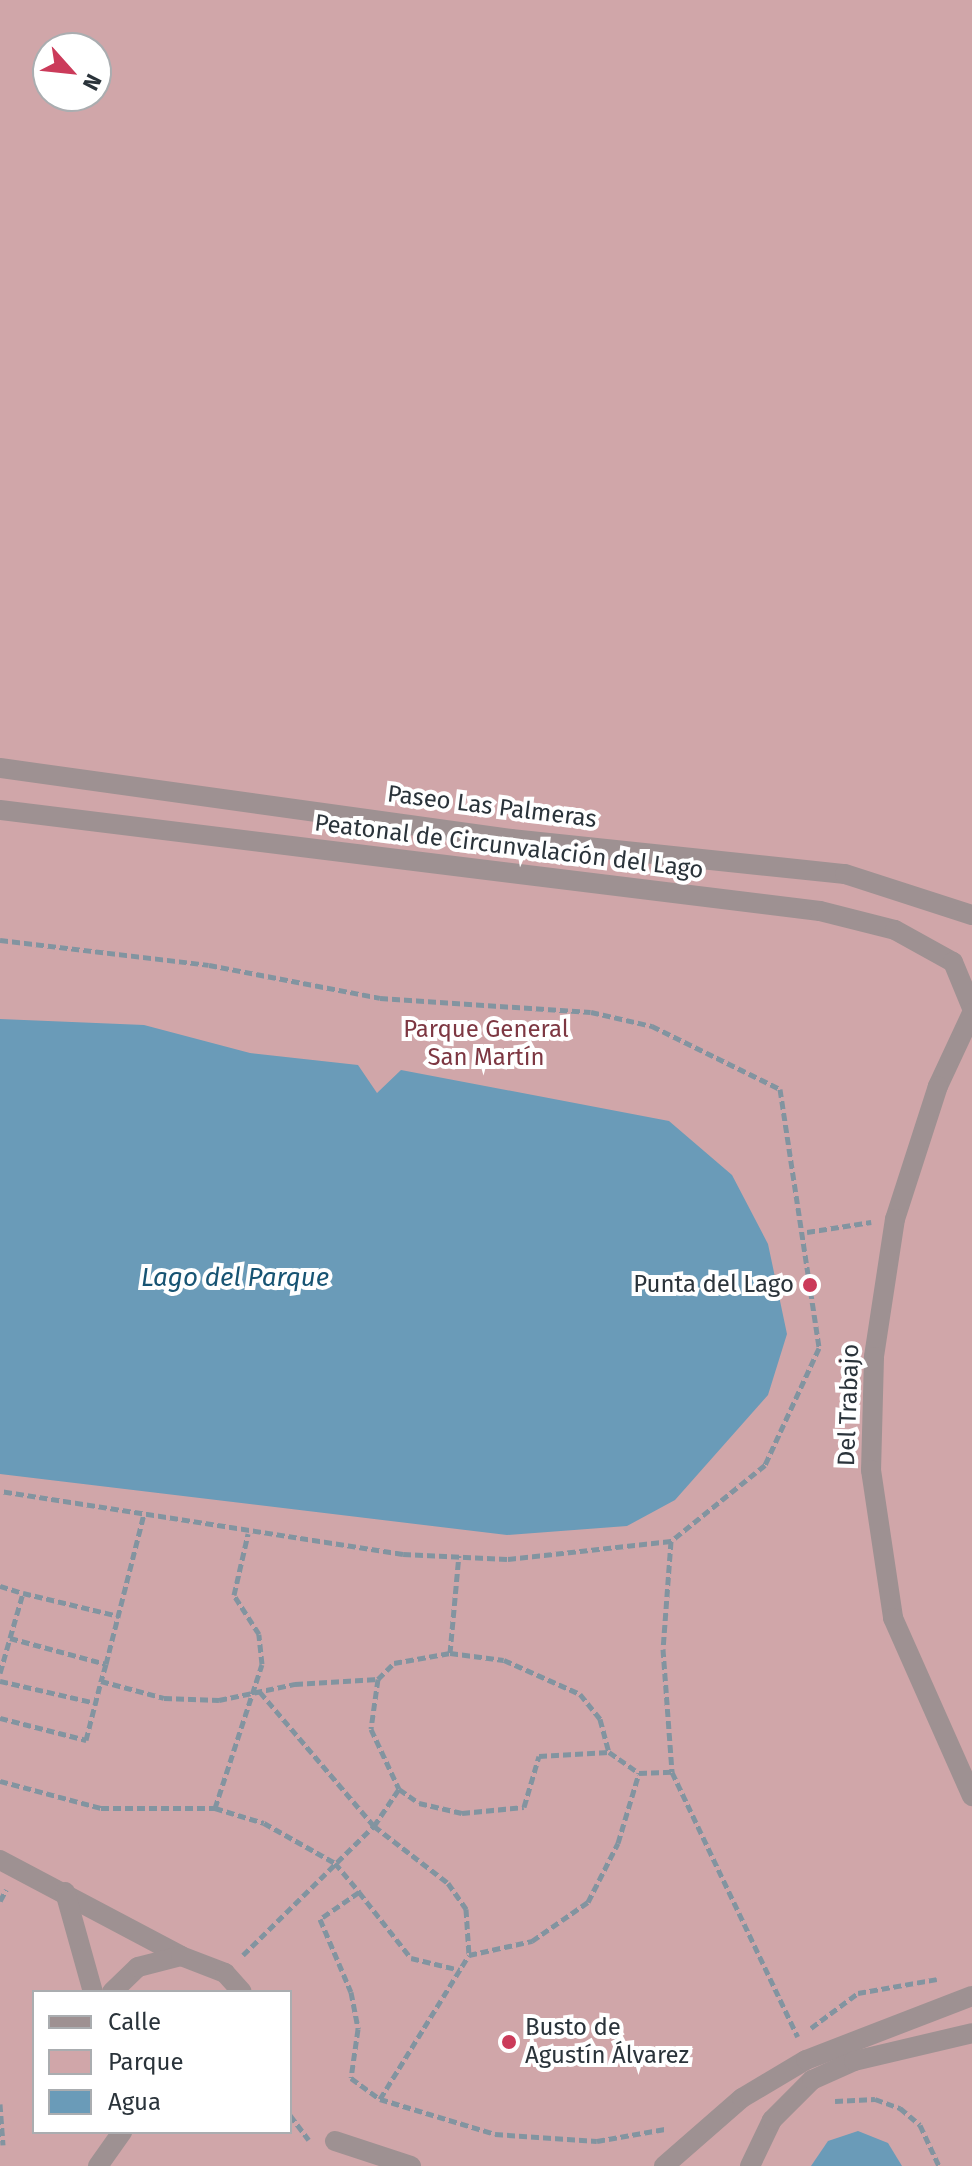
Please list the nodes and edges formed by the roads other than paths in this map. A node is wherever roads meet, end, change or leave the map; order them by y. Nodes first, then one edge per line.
1 (0, 768) edge
2 (0, 810) edge
3 (972, 915) edge
4 (972, 1010) edge
5 (972, 1796) edge
6 (0, 1860) edge
7 (65, 1892) junction
8 (181, 1956) junction
9 (92, 1990) edge
10 (114, 1990) edge
11 (240, 1990) edge
12 (972, 1996) edge
13 (972, 2033) edge
14 (121, 2134) edge
15 (335, 2141) dead end
16 (98, 2166) edge
17 (411, 2166) edge
18 (664, 2166) edge
19 (750, 2166) edge

1 - 3 street, Paseo Las Palmeras
2 - 4 street, Peatonal de Circunvalación del Lago
4 - 5 street, Del Trabajo
6 - 7 street
7 - 8 street
7 - 9 street
8 - 10 street
8 - 11 street
12 - 18 street
13 - 19 street
14 - 16 street
15 - 17 street

